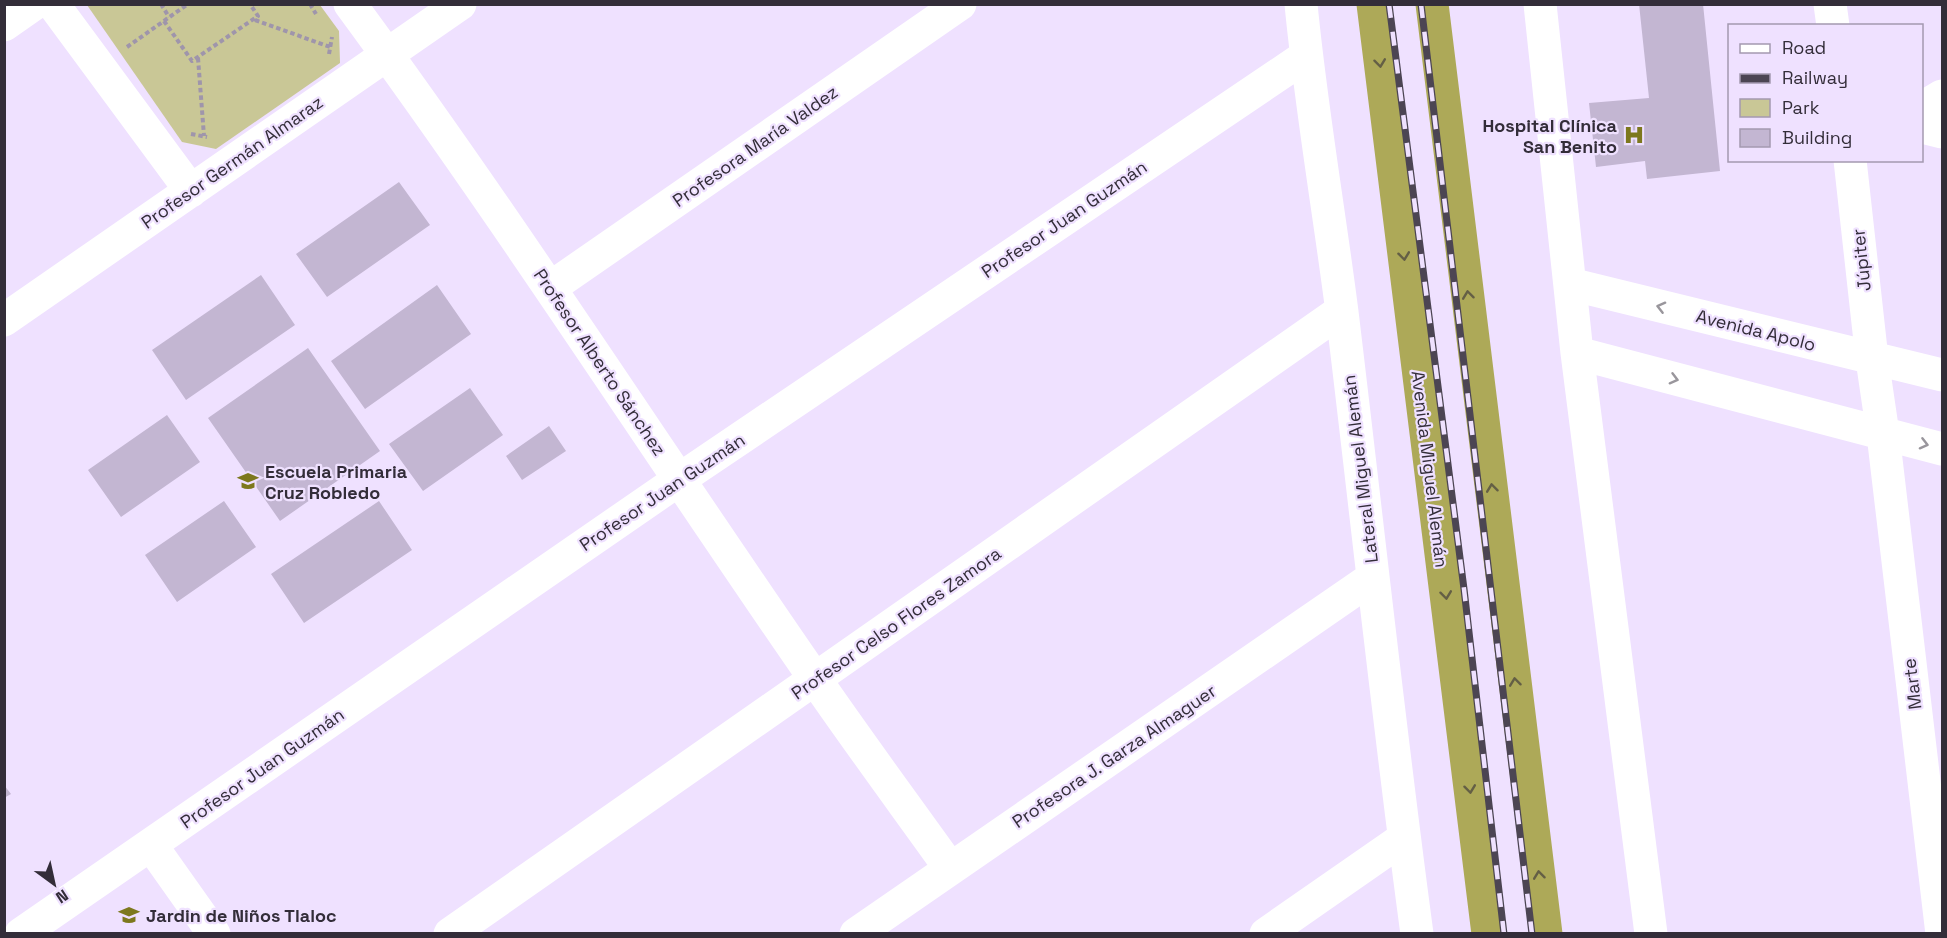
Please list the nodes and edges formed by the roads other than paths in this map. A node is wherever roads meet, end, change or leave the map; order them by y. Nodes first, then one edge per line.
1 (34, 4) edge
2 (53, 4) edge
3 (350, 4) edge
4 (460, 4) edge
5 (960, 4) edge
6 (1301, 4) edge
7 (1373, 4) edge
8 (1432, 4) edge
9 (1540, 4) edge
10 (1830, 4) edge
11 (1833, 24) edge
12 (4, 25) edge
13 (387, 55) junction
14 (1306, 56) junction
15 (1942, 96) edge
16 (1923, 107) edge
17 (1923, 127) edge
18 (1942, 132) edge
19 (1850, 162) edge
20 (191, 191) junction
21 (1570, 284) junction
22 (550, 288) junction
23 (1341, 311) junction
24 (4, 320) edge
25 (1577, 353) junction
26 (1872, 359) junction
27 (1942, 375) edge
28 (1883, 434) junction
29 (1942, 449) edge
30 (680, 479) junction
31 (1372, 579) junction
32 (815, 679) junction
33 (1404, 838) junction
34 (151, 845) junction
35 (1937, 848) edge
36 (950, 868) junction
37 (21, 933) edge
38 (214, 933) edge
39 (450, 933) edge
40 (856, 933) edge
41 (1266, 933) edge
42 (1417, 933) edge
43 (1488, 933) edge
44 (1546, 933) edge
45 (1651, 933) edge
46 (1942, 933) edge

1 - 12 street
2 - 20 street
3 - 13 street, Profesor Alberto Sánchez
4 - 13 street, Profesor Germán Almaraz
5 - 22 street, Profesora María Valdez
6 - 14 street, Lateral Miguel Alemán
7 -> 43 highway, Avenida Miguel Alemán
44 -> 8 highway
9 - 21 street
10 - 11 street
13 - 20 street, Profesor Germán Almaraz
13 - 22 street, Profesor Alberto Sánchez
14 - 23 street, Lateral Miguel Alemán
14 - 30 street, Profesor Juan Guzmán
15 - 16 street
17 - 18 street
19 - 26 street, Júpiter
20 - 24 street, Profesor Germán Almaraz
21 - 25 street
26 -> 21 street, Avenida Apolo
22 - 30 street, Profesor Alberto Sánchez
23 - 31 street, Lateral Miguel Alemán
23 - 32 street, Profesor Celso Flores Zamora
25 -> 28 street
25 - 45 street
26 - 27 street, Avenida Apolo
26 - 28 street, Júpiter
28 -> 29 street
28 - 35 street, Marte
30 - 32 street, Profesor Alberto Sánchez
30 - 34 street, Profesor Juan Guzmán
31 - 33 street, Lateral Miguel Alemán
31 - 36 street, Profesora J. Garza Almaguer
32 - 36 street, Profesor Alberto Sánchez
32 - 39 street, Profesor Celso Flores Zamora
33 - 41 street
33 - 42 street, Lateral Miguel Alemán
34 - 37 street, Profesor Juan Guzmán
34 - 38 street
35 - 46 street, Marte
36 - 40 street, Profesora J. Garza Almaguer

